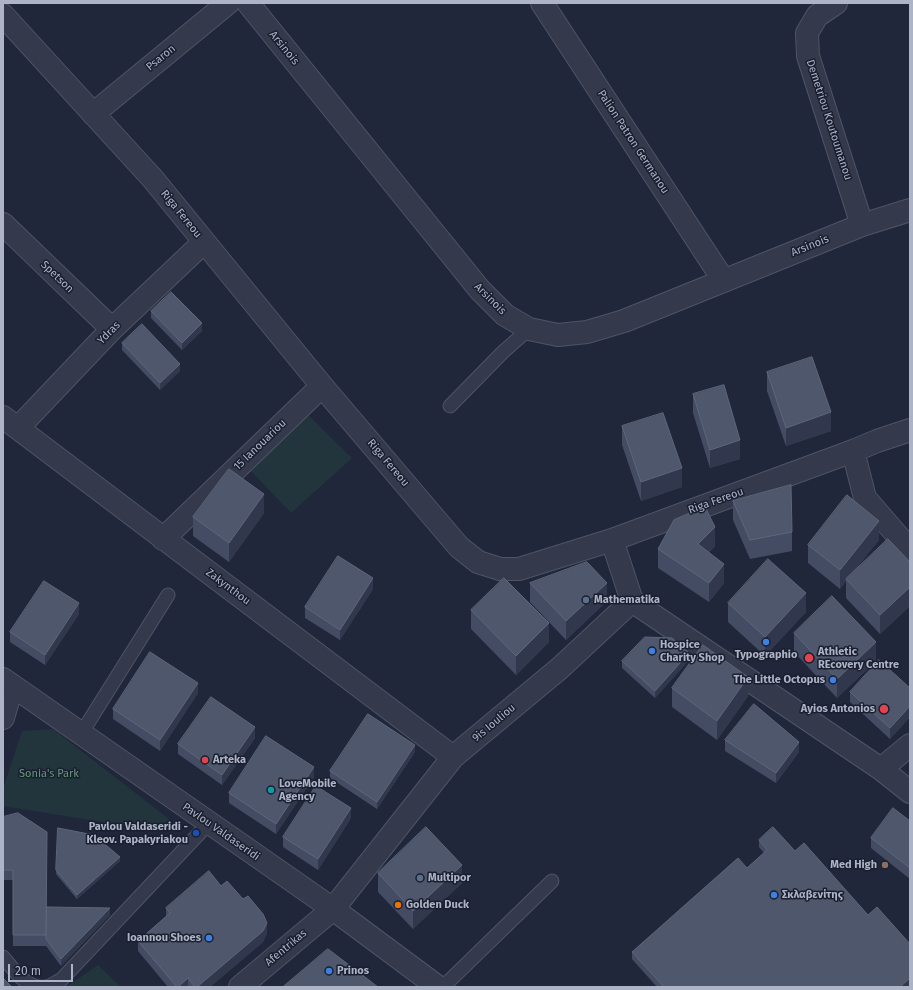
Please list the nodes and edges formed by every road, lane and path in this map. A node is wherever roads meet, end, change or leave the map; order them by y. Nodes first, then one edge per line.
1 (228, 3) edge
2 (248, 3) edge
3 (542, 3) edge
4 (836, 3) edge
5 (3, 15) edge
6 (93, 114) junction
7 (910, 210) edge
8 (3, 224) edge
9 (862, 225) junction
10 (204, 242) junction
11 (724, 281) junction
12 (112, 329) junction
13 (528, 329) junction
14 (322, 386) junction
15 (450, 406) dead end
16 (11, 423) edge
17 (910, 430) edge
18 (853, 451) junction
19 (163, 538) junction
20 (612, 540) junction
21 (910, 550) edge
22 (168, 595) dead end
23 (632, 601) junction
24 (8, 683) edge
25 (3, 718) edge
26 (81, 734) junction
27 (910, 745) edge
28 (453, 757) junction
29 (881, 769) junction
30 (910, 792) edge
31 (209, 823) junction
32 (552, 881) dead end
33 (333, 910) junction
34 (3, 957) edge
35 (240, 987) edge
36 (438, 987) edge
37 (443, 987) edge

1 - 6 street, Psaron
2 - 13 street, Arsinois
3 - 11 street, Palion Patron Germanou
4 - 9 street, Demetriou Koutoumanou
5 - 6 street, Riga Fereou
6 - 10 street, Riga Fereou
7 - 9 street, Arsinois
8 - 12 street, Spetson
9 - 11 street, Arsinois
10 - 12 street, Ydras
10 - 14 street, Riga Fereou
11 - 13 street, Arsinois
12 - 16 street, Ydras
13 - 15 lane
14 - 19 street, 15 Ianouariou
14 - 20 street, Riga Fereou
16 - 19 street, Zakynthou
17 - 18 street, Riga Fereou
18 - 20 street, Riga Fereou
18 - 21 street
19 - 28 street, Zakynthou
20 - 23 street
22 - 26 lane
23 - 28 street, 9is Iouliou
23 - 29 street
24 - 25 street
24 - 26 street, Pavlou Valdaseridi
26 - 31 street, Pavlou Valdaseridi
27 - 29 street
28 - 33 street, 9is Iouliou
29 - 30 street
31 - 33 street, Pavlou Valdaseridi
31 - 34 lane
32 - 37 lane
33 - 35 street, Afentrikas
33 - 36 street, Pavlou Valdaseridi

